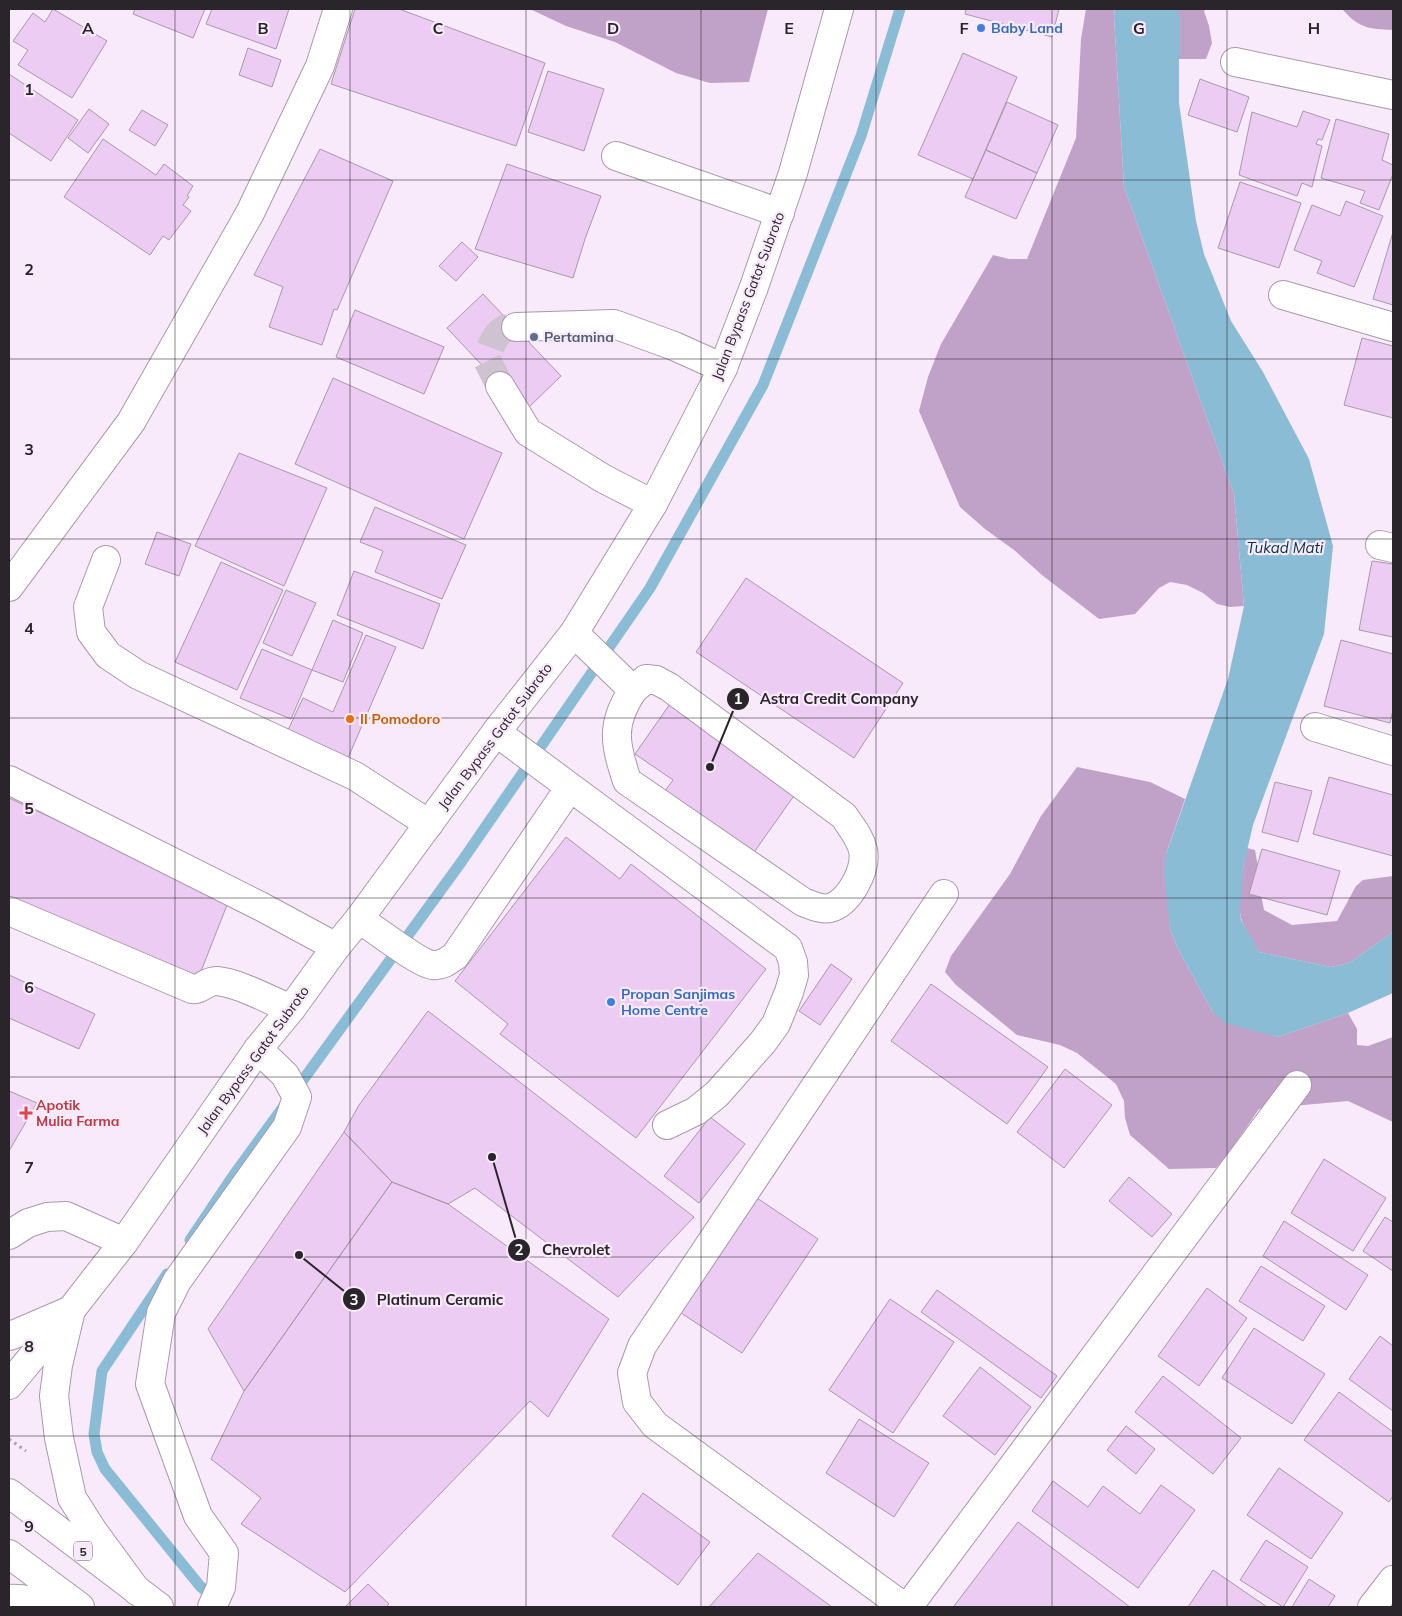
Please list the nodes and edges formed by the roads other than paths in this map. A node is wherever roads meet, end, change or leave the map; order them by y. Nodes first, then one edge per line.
1 (338, 9) edge
2 (839, 9) edge
3 (1235, 62) dead end
4 (1393, 95) edge
5 (616, 156) dead end
6 (780, 213) junction
7 (1283, 295) dead end
8 (1393, 326) edge
9 (516, 327) tunnel mouth
10 (723, 368) junction
11 (500, 386) tunnel mouth
12 (653, 504) junction
13 (106, 560) dead end
14 (9, 587) edge
15 (574, 633) junction
16 (633, 690) junction
17 (1315, 727) dead end
18 (496, 732) junction
19 (1393, 751) edge
20 (9, 780) edge
21 (570, 787) junction
22 (428, 824) junction
23 (944, 894) dead end
24 (9, 911) edge
25 (359, 918) junction
26 (336, 947) junction
27 (290, 1009) junction
28 (258, 1049) junction
29 (1297, 1085) dead end
30 (668, 1125) dead end
31 (9, 1234) edge
32 (124, 1242) junction
33 (71, 1310) junction
34 (9, 1336) edge
35 (9, 1385) edge
36 (9, 1493) edge
37 (9, 1554) edge
38 (1393, 1580) edge
39 (137, 1591) junction
40 (9, 1599) edge
41 (53, 1607) edge
42 (80, 1607) edge
43 (159, 1607) edge
44 (212, 1607) edge
45 (904, 1607) edge
46 (908, 1607) edge
47 (1372, 1607) edge

1 - 14 main road
2 - 6 main road, Jalan Bypass Gatot Subroto
3 - 4 main road
5 - 6 main road
6 - 10 main road, Jalan Bypass Gatot Subroto
7 - 8 main road
9 - 10 main road
10 - 12 main road, Jalan Bypass Gatot Subroto
11 - 12 main road
12 - 15 main road, Jalan Bypass Gatot Subroto
13 - 22 main road
15 - 16 main road
15 - 18 main road, Jalan Bypass Gatot Subroto
16 - 16 main road
17 - 19 main road
18 - 21 main road
18 - 22 main road, Jalan Bypass Gatot Subroto
20 - 26 main road
21 - 25 main road
21 - 30 main road
22 - 25 main road, Jalan Bypass Gatot Subroto
23 - 45 main road
24 - 27 main road
25 - 26 main road, Jalan Bypass Gatot Subroto
26 - 27 main road, Jalan Bypass Gatot Subroto
27 - 28 main road, Jalan Bypass Gatot Subroto
28 - 32 main road, Jalan Bypass Gatot Subroto
28 - 44 main road
29 - 46 main road
31 - 32 main road
32 - 33 main road, Jalan Bypass Gatot Subroto
33 - 34 main road
33 - 35 main road, Jalan Bypass Gatot Subroto
33 - 39 main road
36 - 39 main road, 5
37 - 42 main road
38 - 47 main road
39 - 43 main road, 5
40 - 41 main road

